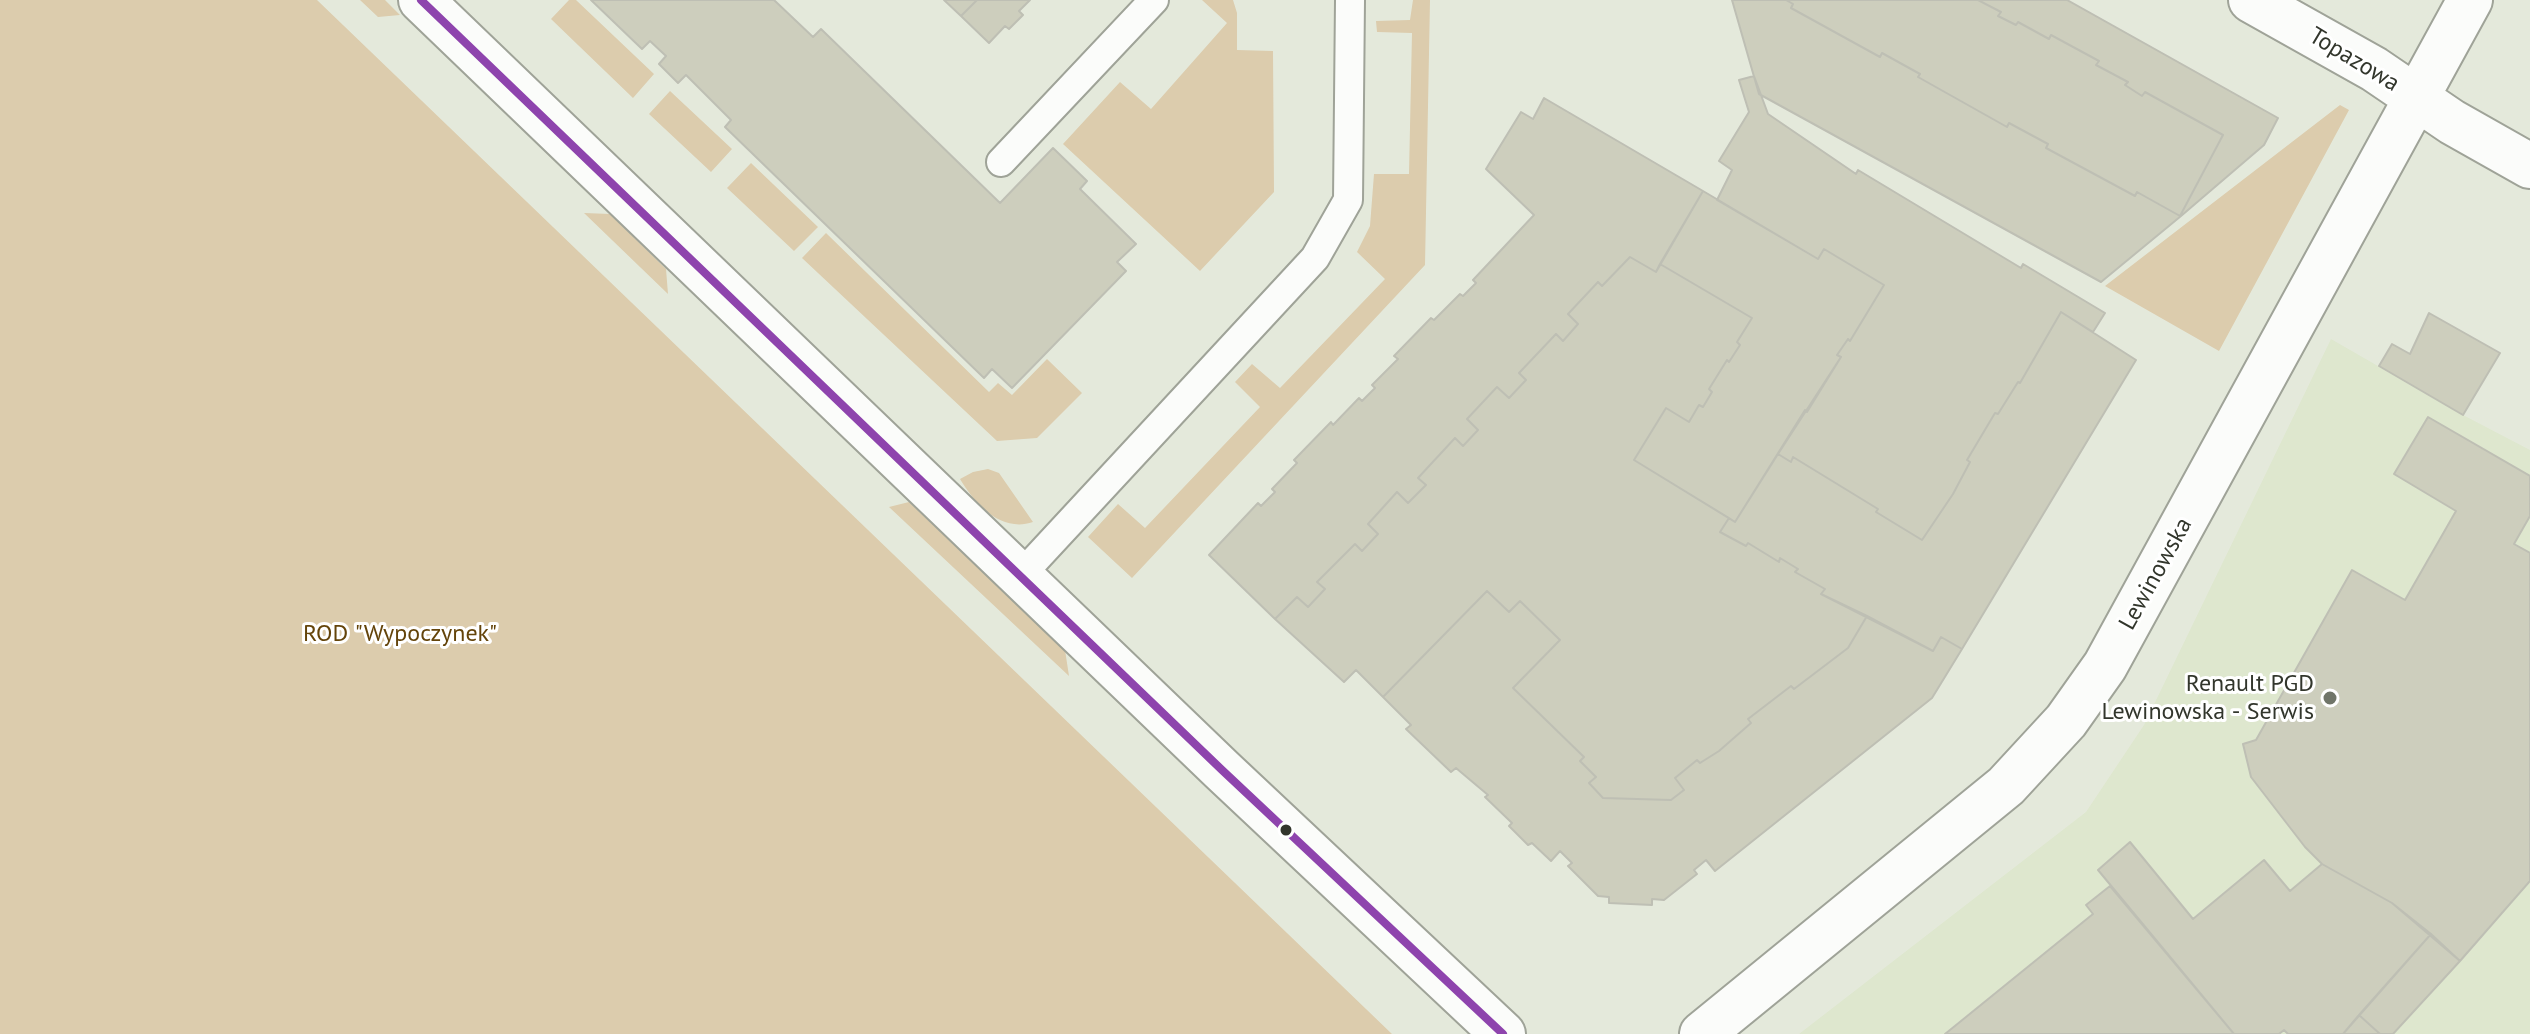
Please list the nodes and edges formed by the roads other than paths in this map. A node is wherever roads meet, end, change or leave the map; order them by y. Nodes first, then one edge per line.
1 (421, 0) edge
2 (1154, 0) edge
3 (1350, 0) edge
4 (2251, 0) edge
5 (2470, 0) edge
6 (2415, 97) junction
7 (1001, 162) dead end
8 (2530, 166) edge
9 (1021, 575) junction
10 (1503, 1034) edge
11 (1702, 1034) edge

1 - 9 street
2 - 7 lane
3 - 9 lane
4 - 6 street, Topazowa
5 - 6 street, Lewinowska
6 - 8 street, Topazowa
6 - 11 street, Lewinowska
9 - 10 street

